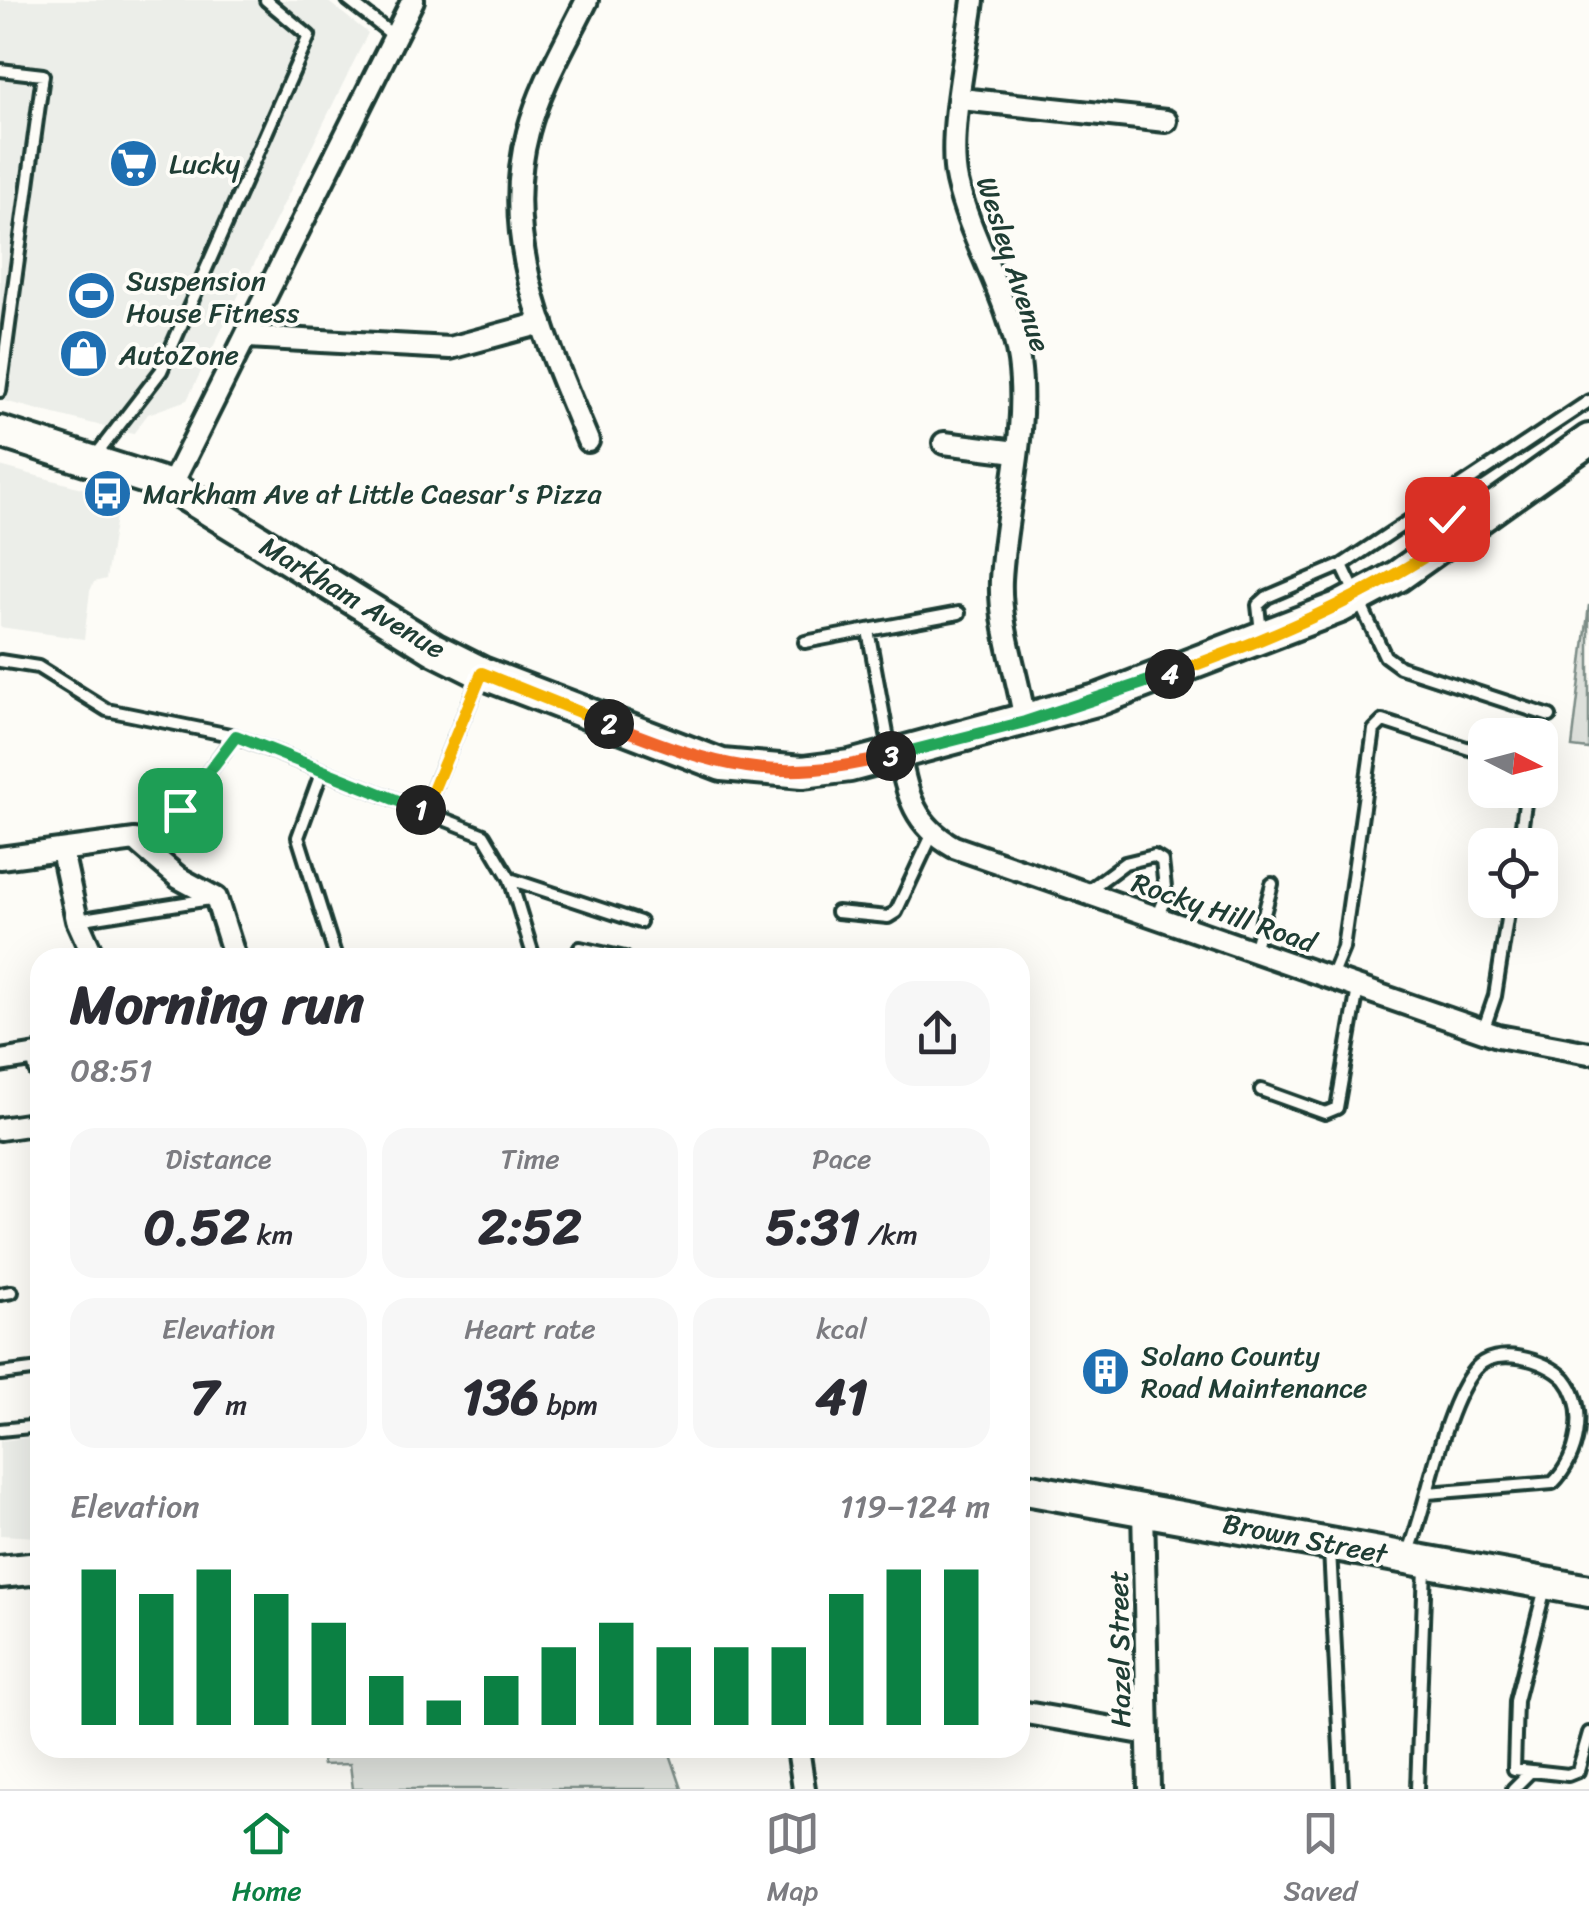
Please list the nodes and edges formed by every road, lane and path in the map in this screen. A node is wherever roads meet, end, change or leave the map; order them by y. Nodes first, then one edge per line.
1 (266, 0) edge
2 (348, 0) edge
3 (413, 0) edge
4 (587, 0) edge
5 (972, 0) edge
6 (395, 37) junction
7 (0, 70) edge
8 (961, 99) junction
9 (1166, 121) dead end
10 (542, 324) junction
11 (248, 337) junction
12 (0, 391) edge
13 (1589, 401) edge
14 (0, 432) edge
15 (588, 440) dead end
16 (1589, 440) edge
17 (944, 443) dead end
18 (1524, 445) junction
19 (1016, 452) junction
20 (93, 458) junction
21 (1545, 475) junction
22 (172, 486) junction
23 (1438, 504) junction
24 (1456, 536) junction
25 (1342, 565) junction
26 (1357, 597) junction
27 (959, 612) dead end
28 (868, 630) junction
29 (1263, 638) junction
30 (805, 642) dead end
31 (0, 661) edge
32 (482, 673) junction
33 (1550, 716) dead end
34 (1025, 722) junction
35 (236, 736) junction
36 (1468, 748) edge
37 (895, 755) junction
38 (322, 771) junction
39 (424, 812) junction
40 (932, 835) junction
41 (136, 840) junction
42 (62, 852) junction
43 (0, 858) edge
44 (510, 878) junction
45 (1272, 884) dead end
46 (1085, 893) junction
47 (216, 898) junction
48 (837, 912) dead end
49 (1158, 918) junction
50 (1507, 918) edge
51 (77, 920) junction
52 (640, 922) dead end
53 (90, 948) edge
54 (232, 948) edge
55 (333, 948) edge
56 (531, 948) edge
57 (1254, 952) junction
58 (1331, 978) junction
59 (1358, 988) junction
60 (1483, 1031) junction
61 (1589, 1053) edge
62 (30, 1056) edge
63 (0, 1061) edge
64 (1261, 1090) dead end
65 (30, 1124) edge
66 (0, 1129) edge
67 (30, 1370) edge
68 (0, 1374) edge
69 (30, 1427) edge
70 (0, 1430) edge
71 (1030, 1490) edge
72 (1428, 1493) junction
73 (1143, 1508) junction
74 (1330, 1543) junction
75 (1416, 1559) junction
76 (30, 1569) edge
77 (0, 1572) edge
78 (1546, 1584) junction
79 (1589, 1591) edge
80 (1030, 1714) edge
81 (1148, 1734) junction
82 (1589, 1734) edge
83 (799, 1758) edge
84 (1528, 1774) junction
85 (804, 1789) edge
86 (1150, 1789) edge
87 (1342, 1789) edge
88 (1417, 1789) edge
89 (1514, 1789) edge

1 - 20 lane
2 - 6 lane
3 - 6 street
4 - 10 street
5 - 8 street, Wesley Avenue
6 - 11 street
7 - 12 lane
8 - 9 street
8 - 19 street, Wesley Avenue
10 - 11 street
10 - 15 street
11 - 22 street
13 - 18 lane
14 - 20 street, Markham Avenue
16 - 21 street, Markham Avenue
17 - 19 street
18 - 21 lane
18 - 23 lane
19 - 34 street, Wesley Avenue
20 - 22 street, Markham Avenue
21 - 24 street, Markham Avenue
22 - 32 street, Markham Avenue
23 - 24 lane
23 - 25 lane
24 - 26 street, Markham Avenue
25 - 26 lane
25 - 29 lane
26 - 29 street, Markham Avenue
26 - 33 lane
27 - 28 lane
28 - 30 lane
28 - 37 lane
29 - 34 street, Markham Avenue
31 - 35 lane
32 - 37 street, Markham Avenue
32 - 39 lane
34 - 37 street, Markham Avenue
35 - 38 lane
35 - 41 lane
36 - 58 lane
37 - 40 street
38 - 39 lane
38 - 55 lane
39 - 44 lane
40 - 46 street, Rocky Hill Road
40 - 48 lane
41 - 42 street
41 - 47 street
42 - 43 street
42 - 51 street
44 - 52 lane
44 - 56 lane
45 - 57 lane
46 - 49 street, Rocky Hill Road
46 - 49 lane
47 - 51 lane
47 - 54 street
49 - 57 street, Rocky Hill Road
50 - 60 lane
51 - 53 street
57 - 58 street, Rocky Hill Road
58 - 59 street, Rocky Hill Road
59 - 60 street, Rocky Hill Road
59 - 64 lane
60 - 61 street, Rocky Hill Road
62 - 63 street
65 - 66 street
67 - 68 lane
69 - 70 lane
71 - 73 street, Brown Street
72 - 72 lane
72 - 75 lane
73 - 74 street, Brown Street
73 - 81 street, Hazel Street
74 - 75 street, Brown Street
74 - 87 lane
75 - 78 street, Brown Street
75 - 88 lane
76 - 77 street
78 - 79 street, Brown Street
78 - 84 lane
80 - 81 street
81 - 86 street, Hazel Street
82 - 84 lane
83 - 85 street
84 - 89 lane

